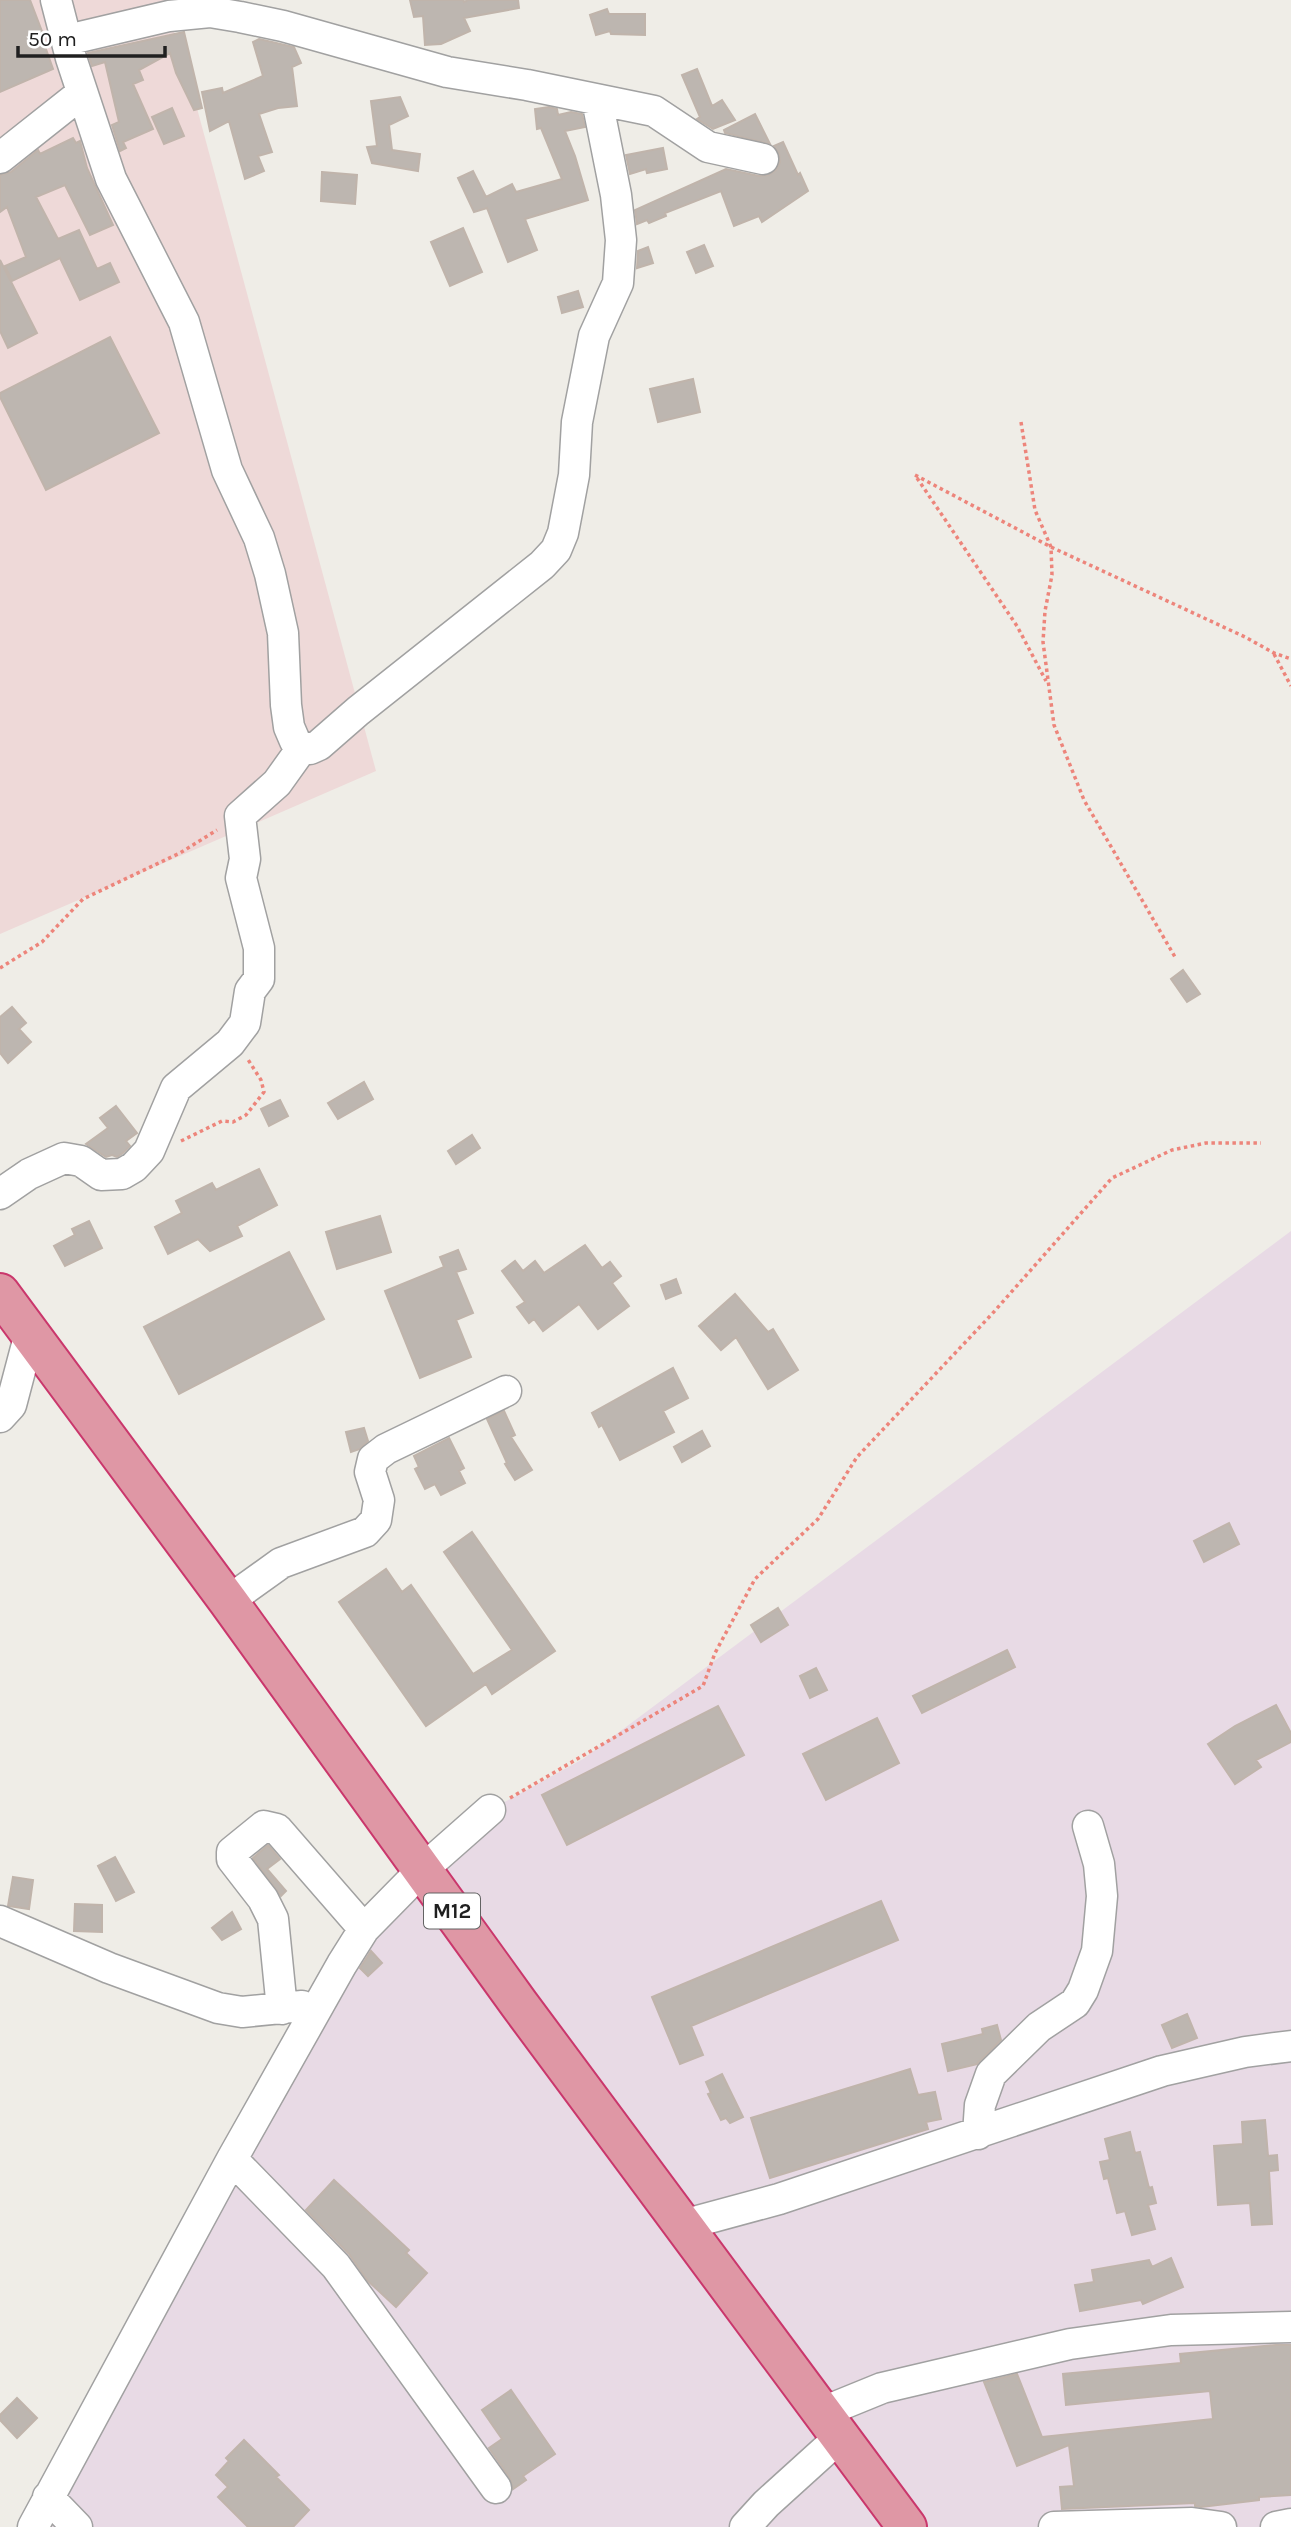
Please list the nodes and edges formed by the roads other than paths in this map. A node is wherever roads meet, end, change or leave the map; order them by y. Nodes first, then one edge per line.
1 (56, 0) edge
2 (67, 40) junction
3 (82, 93) junction
4 (597, 100) junction
5 (0, 158) edge
6 (763, 159) dead end
7 (302, 748) junction
8 (0, 1194) edge
9 (0, 1293) edge
10 (30, 1333) junction
11 (506, 1391) dead end
12 (0, 1417) edge
13 (228, 1601) junction
14 (490, 1810) road end
15 (1088, 1826) dead end
16 (422, 1870) junction
17 (0, 1921) edge
18 (364, 1929) junction
19 (320, 2004) junction
20 (282, 2009) junction
21 (1291, 2046) edge
22 (978, 2134) junction
23 (232, 2159) junction
24 (683, 2225) junction
25 (1291, 2328) edge
26 (831, 2425) junction
27 (496, 2488) dead end
28 (48, 2497) junction
29 (1291, 2524) edge
30 (33, 2527) edge
31 (77, 2527) edge
32 (745, 2527) edge
33 (907, 2527) edge
34 (1054, 2527) edge
35 (1221, 2527) edge
36 (1276, 2527) edge

1 - 2 street
2 - 3 street
2 - 4 street
3 - 5 street
3 - 7 street
4 - 6 street
4 - 7 street
7 - 8 street
9 - 10 highway, M12
10 - 12 street
10 - 13 highway, M12
11 - 13 street
13 - 16 highway, M12
14 - 16 street
15 - 22 street
16 - 18 street
16 - 24 highway, M12
17 - 20 street
18 - 19 street
18 - 20 street
19 - 20 street
19 - 23 street
21 - 22 street
22 - 24 street
23 - 27 street
23 - 28 street
24 - 26 highway, M12
25 - 26 street
26 - 32 street
26 - 33 highway, M12
28 - 30 street
28 - 31 street
29 - 36 street
34 - 35 street

